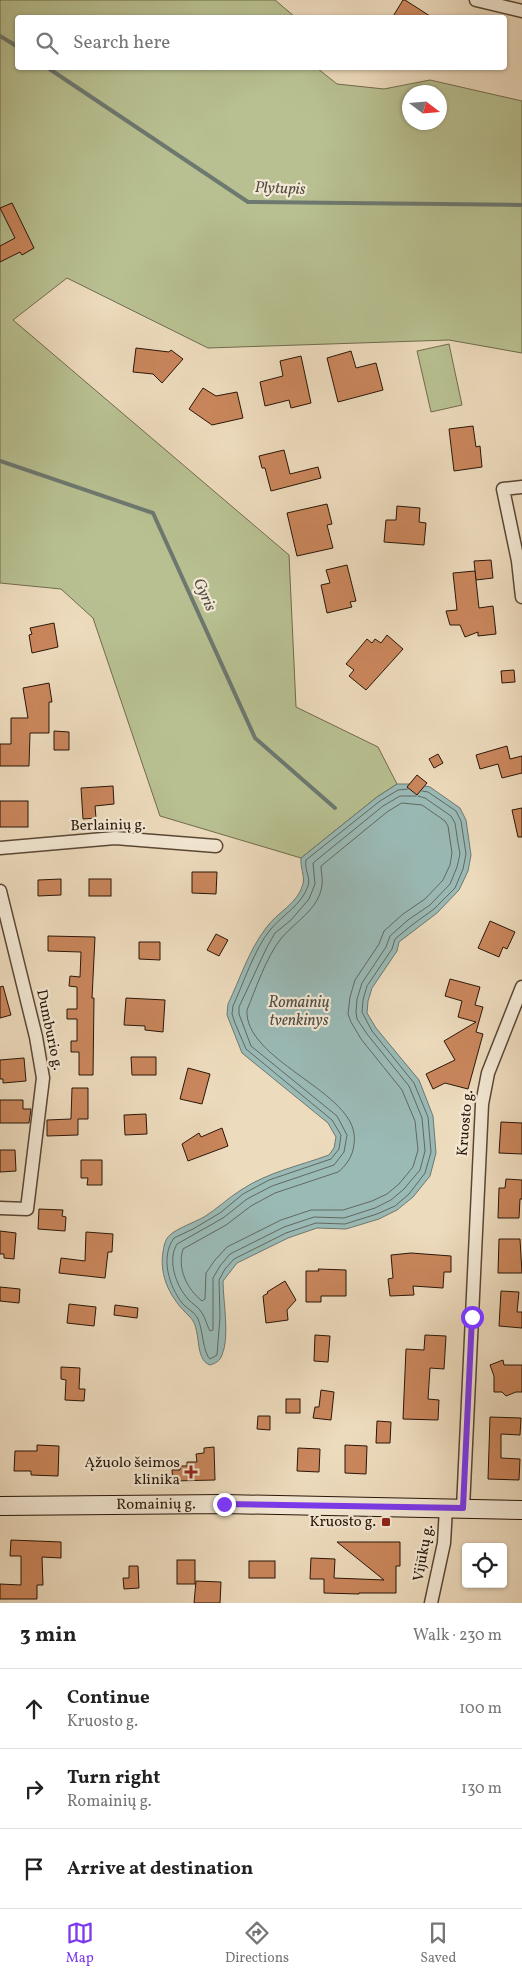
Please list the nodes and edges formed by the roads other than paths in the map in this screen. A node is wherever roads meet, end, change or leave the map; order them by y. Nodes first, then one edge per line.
1 (476, 0) edge
2 (522, 11) edge
3 (522, 487) edge
4 (522, 597) edge
5 (216, 846) dead end
6 (0, 848) edge
7 (0, 892) edge
8 (522, 987) edge
9 (0, 1208) edge
10 (0, 1506) edge
11 (454, 1508) junction
12 (522, 1510) edge
13 (431, 1603) edge

1 - 2 street
3 - 4 street
5 - 6 street, Berlainių g.
7 - 9 street, Dumburio g.
8 - 11 street, Kruosto g.
10 - 11 main road, Romainių g.
11 - 12 main road, Romainių g.
11 - 13 street, Vijūkų g.

